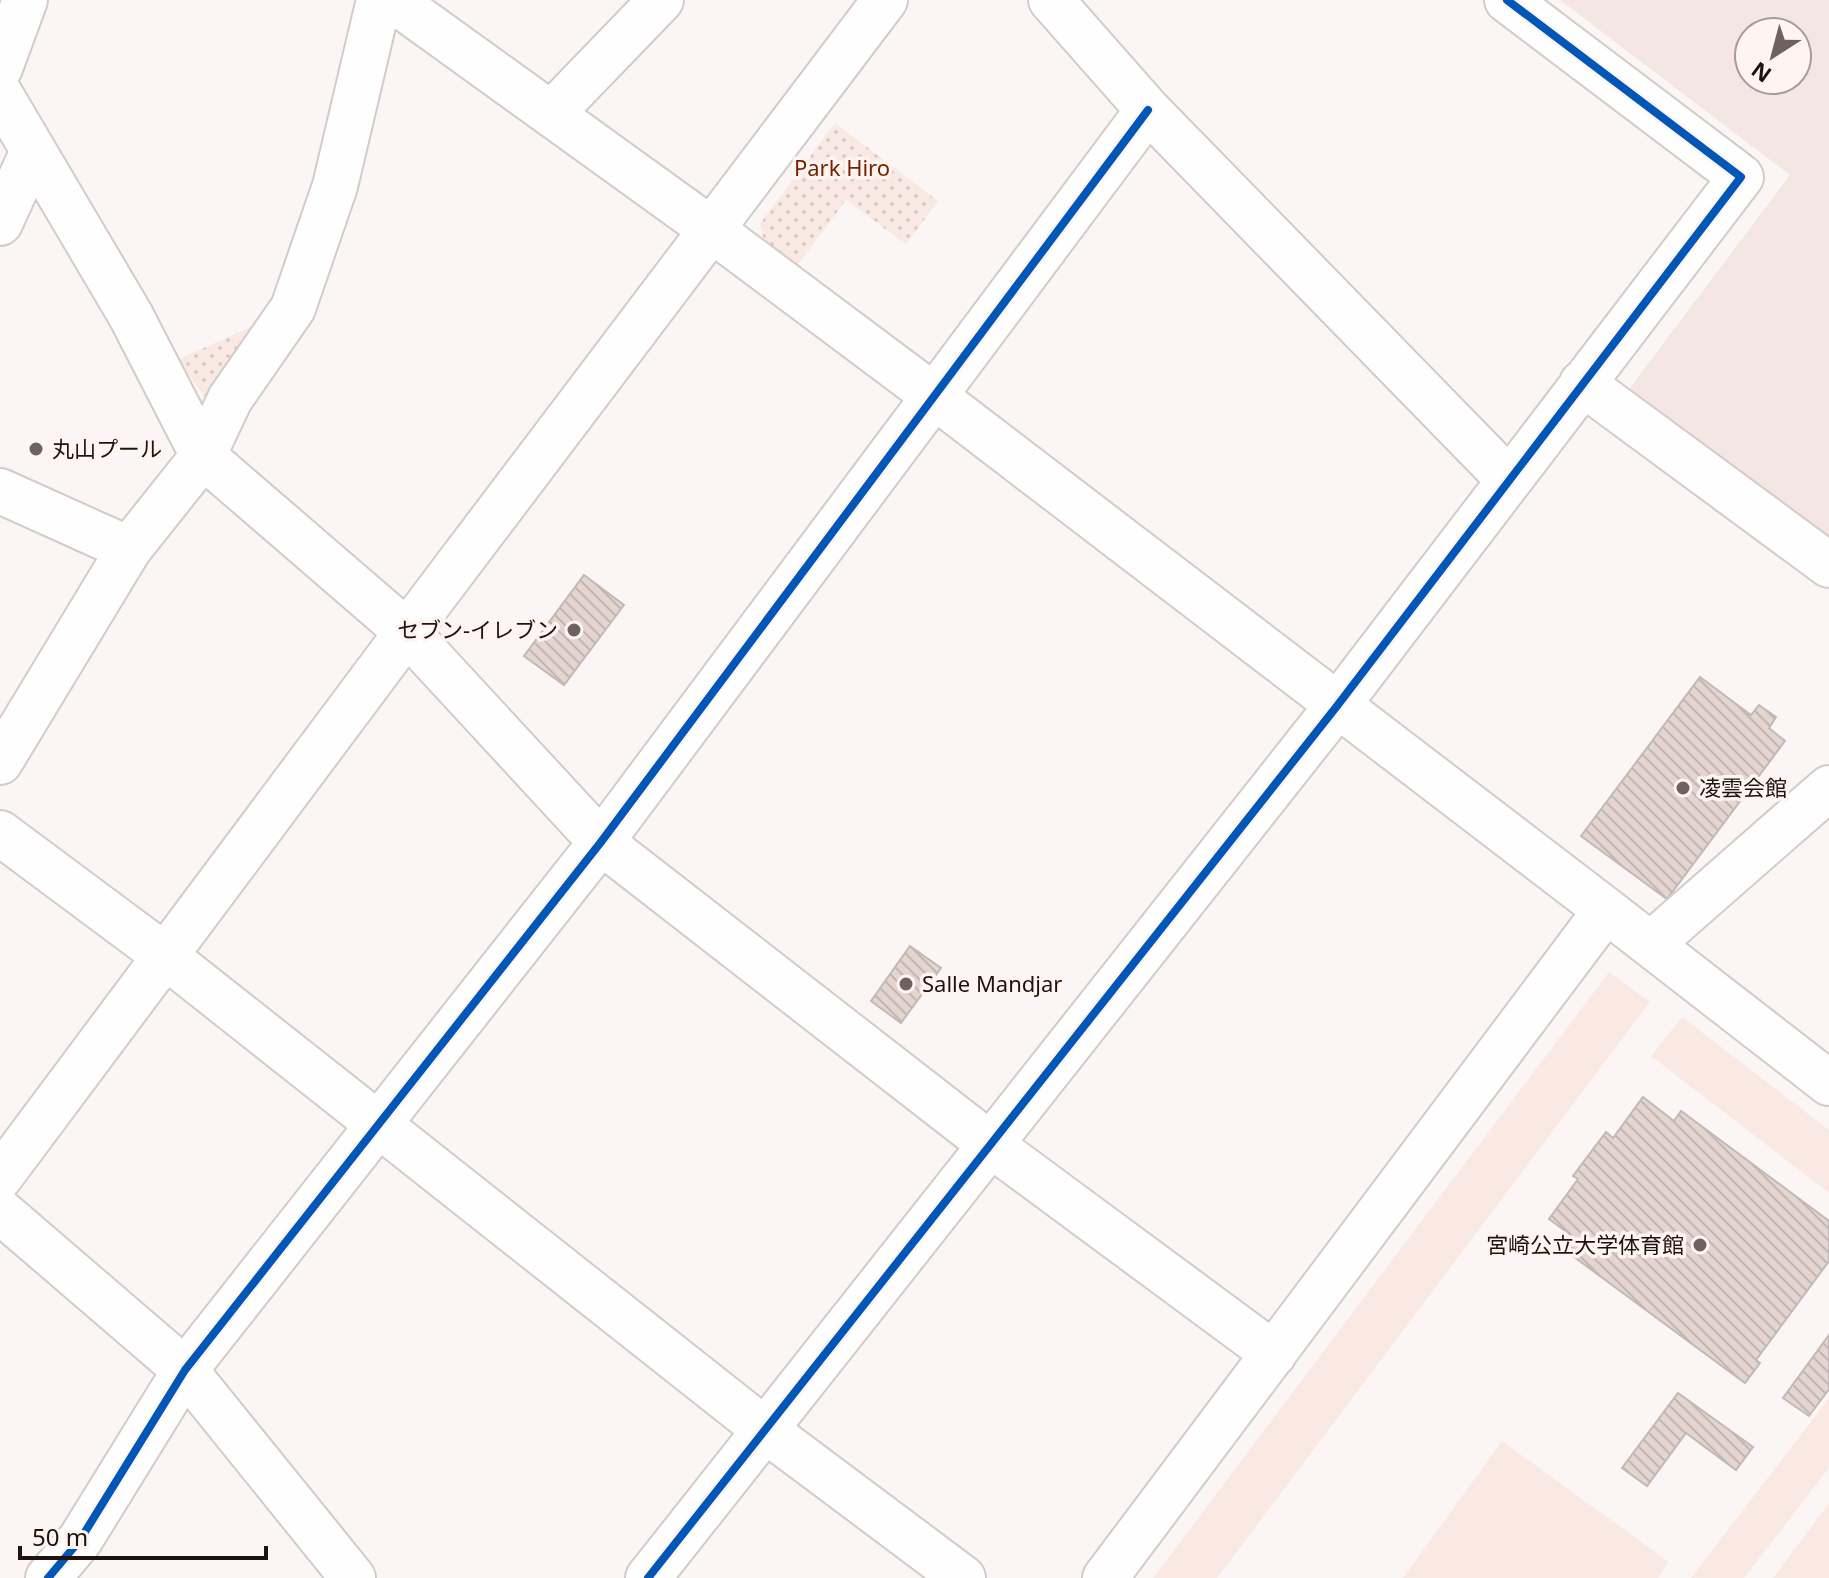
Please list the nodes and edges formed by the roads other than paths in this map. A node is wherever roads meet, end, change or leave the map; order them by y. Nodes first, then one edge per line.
1 (25, 0) edge
2 (379, 0) edge
3 (393, 0) edge
4 (661, 0) edge
5 (885, 0) edge
6 (1051, 0) edge
7 (1507, 0) edge
8 (0, 68) edge
9 (0, 94) edge
10 (1148, 110) junction
11 (551, 114) junction
12 (33, 151) junction
13 (0, 223) edge
14 (712, 230) junction
15 (1582, 383) junction
16 (934, 396) junction
17 (203, 456) junction
18 (1508, 479) junction
19 (0, 491) edge
20 (129, 549) junction
21 (1829, 565) edge
22 (407, 632) junction
23 (1337, 706) junction
24 (0, 762) edge
25 (1829, 788) edge
26 (0, 833) edge
27 (601, 842) junction
28 (1606, 910) junction
29 (1651, 944) junction
30 (164, 955) junction
31 (1829, 1083) edge
32 (379, 1124) junction
33 (991, 1145) junction
34 (0, 1177) edge
35 (0, 1211) edge
36 (1274, 1354) junction
37 (185, 1370) junction
38 (764, 1429) junction
39 (48, 1578) edge
40 (353, 1578) edge
41 (648, 1578) edge
42 (963, 1578) edge
43 (1105, 1578) edge

1 - 8 street
2 - 17 street
3 - 11 street
4 - 11 street
5 - 14 street
6 - 10 street
7 - 15 street
9 - 12 street
10 - 16 street
10 - 18 street
11 - 14 street
12 - 13 street
12 - 17 street
14 - 16 street
14 - 22 street
15 - 18 street
15 - 21 street
16 - 23 street
16 - 27 street
17 - 20 street
17 - 22 street
18 - 23 street
19 - 20 street
20 - 24 street
22 - 27 street
22 - 30 street
23 - 28 street
23 - 33 street
25 - 29 street
26 - 30 street
27 - 32 street
27 - 33 street
28 - 29 street
28 - 36 street
29 - 31 street
30 - 32 street
30 - 34 street
32 - 37 street
32 - 38 street
33 - 36 street
33 - 38 street
35 - 37 street
36 - 43 street
37 - 39 street
37 - 40 street
38 - 41 street
38 - 42 street

